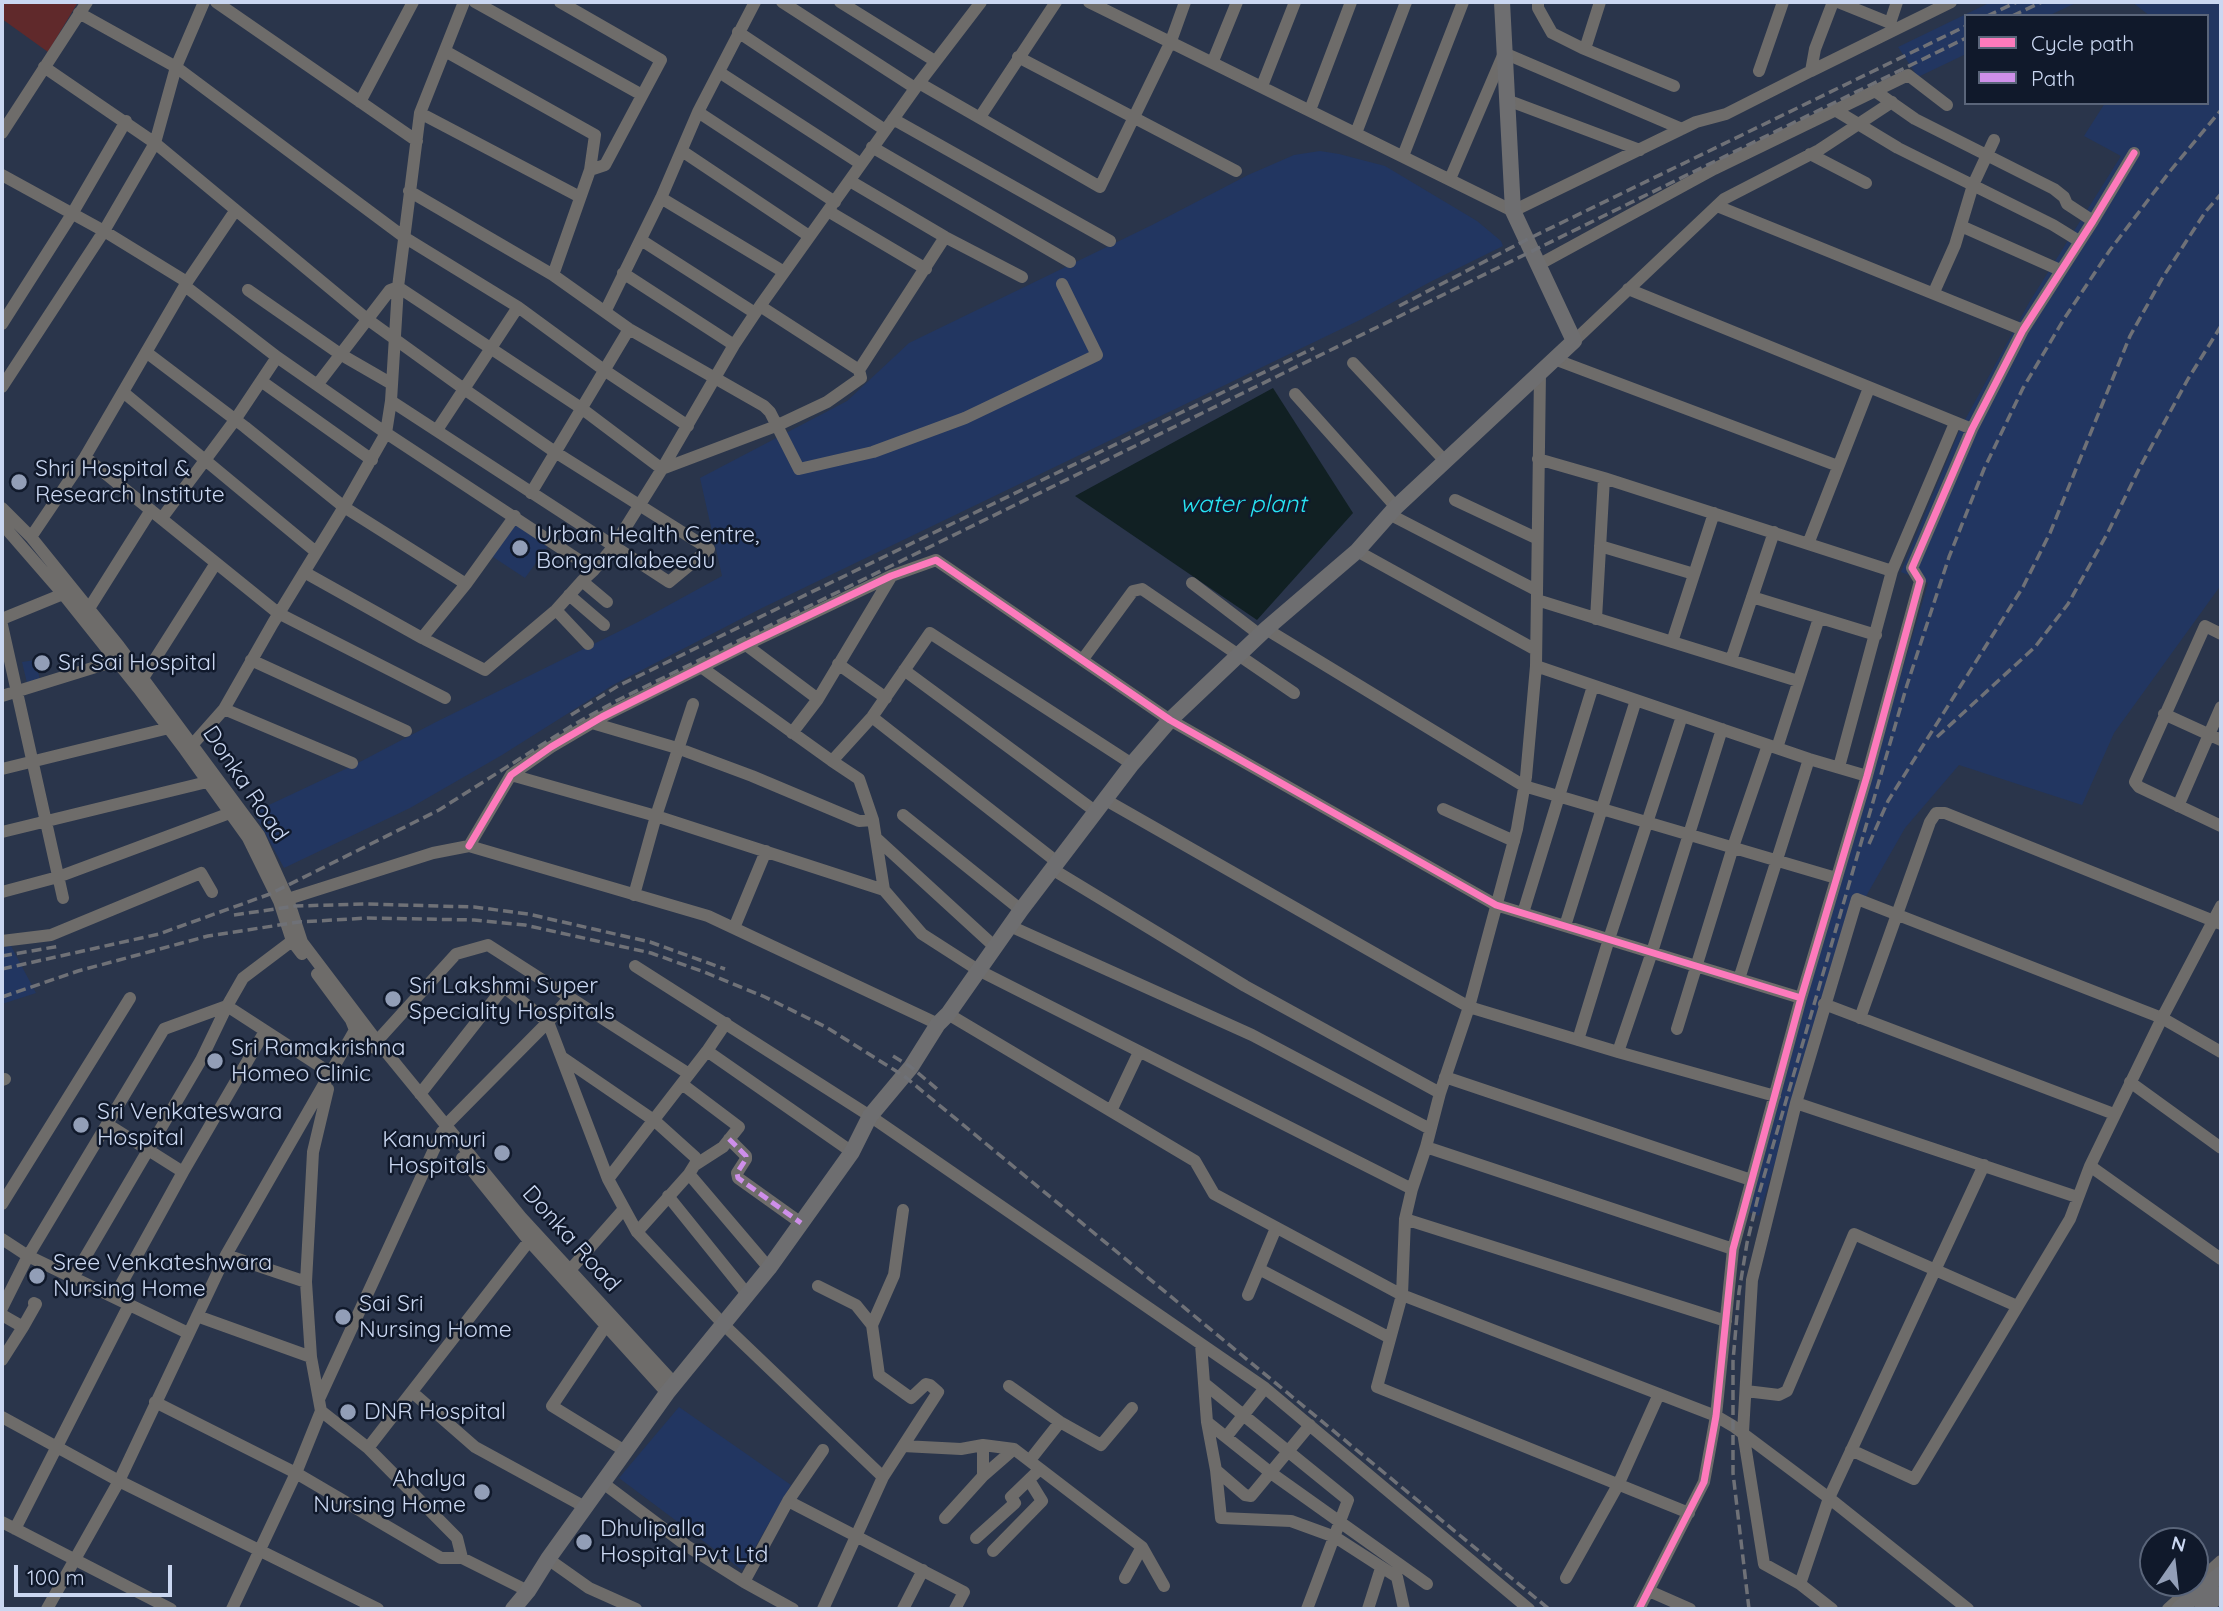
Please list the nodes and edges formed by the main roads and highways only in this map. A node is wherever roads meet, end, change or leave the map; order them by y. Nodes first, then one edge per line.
1 (1502, 2) edge
2 (2221, 1574) edge
3 (2221, 1594) edge
4 (513, 1609) edge
5 (2179, 1609) edge
6 (2202, 1609) edge

1 - 4 main road
2 - 5 main road
3 - 6 main road

